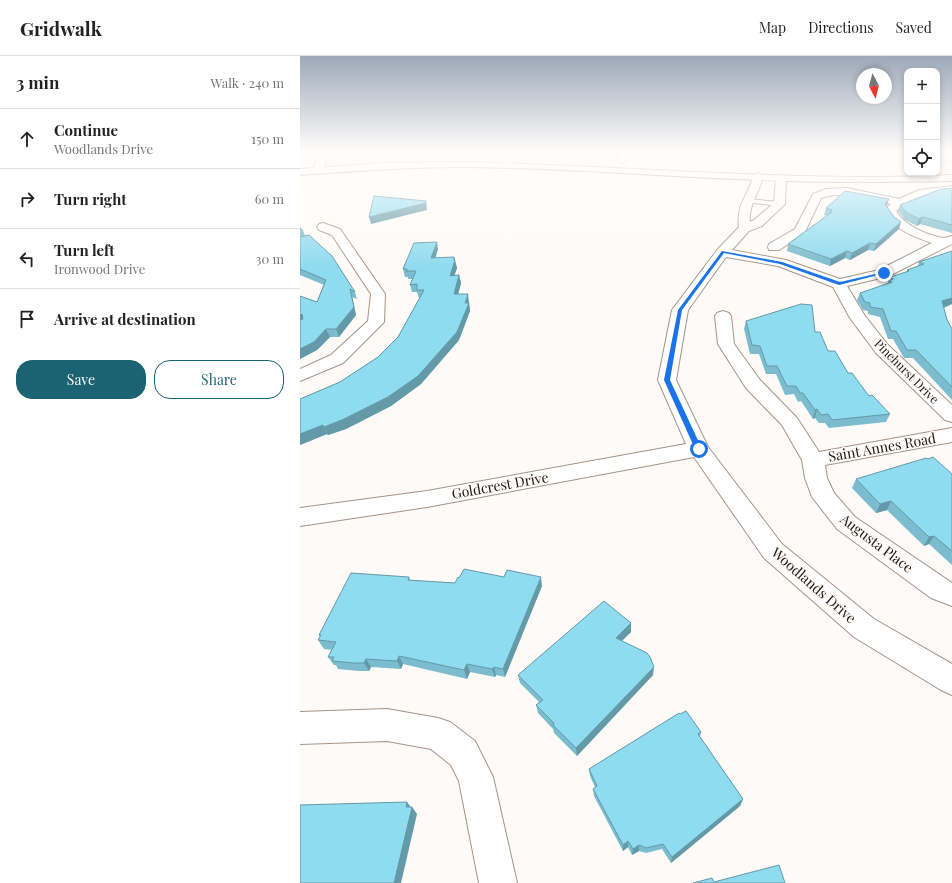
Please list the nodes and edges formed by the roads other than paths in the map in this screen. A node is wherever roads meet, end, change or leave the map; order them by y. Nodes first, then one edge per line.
1 (753, 191) edge
2 (780, 191) edge
3 (938, 191) edge
4 (747, 201) junction
5 (899, 202) junction
6 (779, 204) junction
7 (324, 227) dead end
8 (745, 228) junction
9 (948, 241) edge
10 (774, 246) dead end
11 (724, 252) junction
12 (839, 284) junction
13 (723, 316) dead end
14 (300, 376) edge
15 (952, 416) edge
16 (952, 435) edge
17 (699, 449) junction
18 (812, 460) junction
19 (300, 517) edge
20 (952, 595) edge
21 (952, 680) edge
22 (300, 728) edge
23 (498, 883) edge

1 - 4 street
2 - 6 street
3 - 5 street
4 - 6 lane
4 - 8 street
5 - 9 street
5 - 10 street
6 - 8 street, Woodlands Drive
7 - 14 street
8 - 11 street, Woodlands Drive
9 - 12 street
11 - 12 street
11 - 17 street, Woodlands Drive
12 - 15 street, Pinehurst Drive
13 - 18 street, Augusta Place
16 - 18 street, Saint Annes Road
17 - 19 street, Goldcrest Drive
17 - 21 street, Woodlands Drive
18 - 20 street, Augusta Place
22 - 23 street

